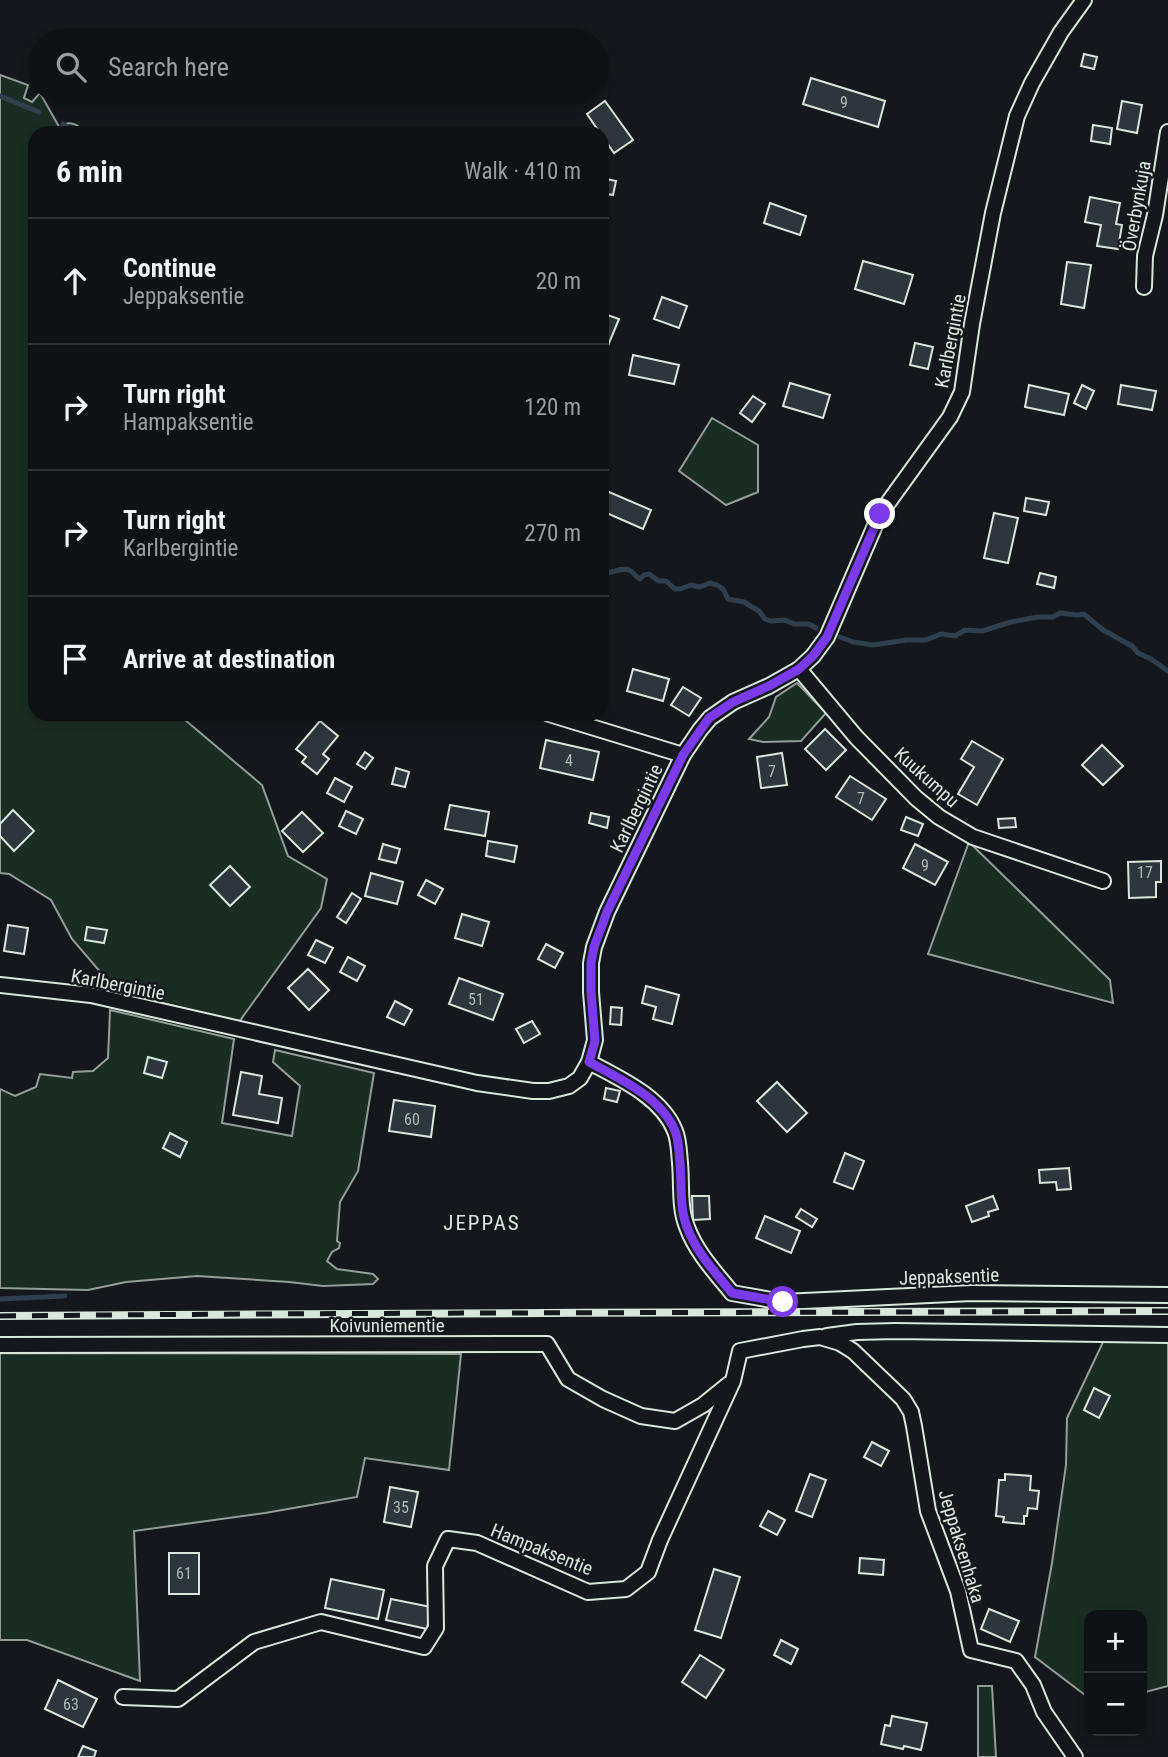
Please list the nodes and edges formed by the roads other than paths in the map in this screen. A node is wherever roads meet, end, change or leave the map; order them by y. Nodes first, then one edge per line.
1 (1084, 0) edge
2 (1168, 132) edge
3 (1144, 287) dead end
4 (799, 669) junction
5 (572, 721) edge
6 (683, 755) junction
7 (1103, 881) dead end
8 (0, 985) edge
9 (589, 1062) junction
10 (1168, 1295) edge
11 (1168, 1335) edge
12 (820, 1337) junction
13 (0, 1345) edge
14 (733, 1381) junction
15 (124, 1697) dead end
16 (1075, 1757) edge

1 - 4 street, Karlbergintie
2 - 3 street, Överbynkuja
4 - 6 street, Karlbergintie
4 - 7 street, Kuukumpu
5 - 6 street
6 - 9 street, Karlbergintie
8 - 9 street, Karlbergintie
9 - 10 street, Jeppaksentie
11 - 12 street
12 - 14 street, Hampaksentie
12 - 16 street, Jeppaksenhaka
13 - 14 street, Koivuniementie
14 - 15 street, Hampaksentie

